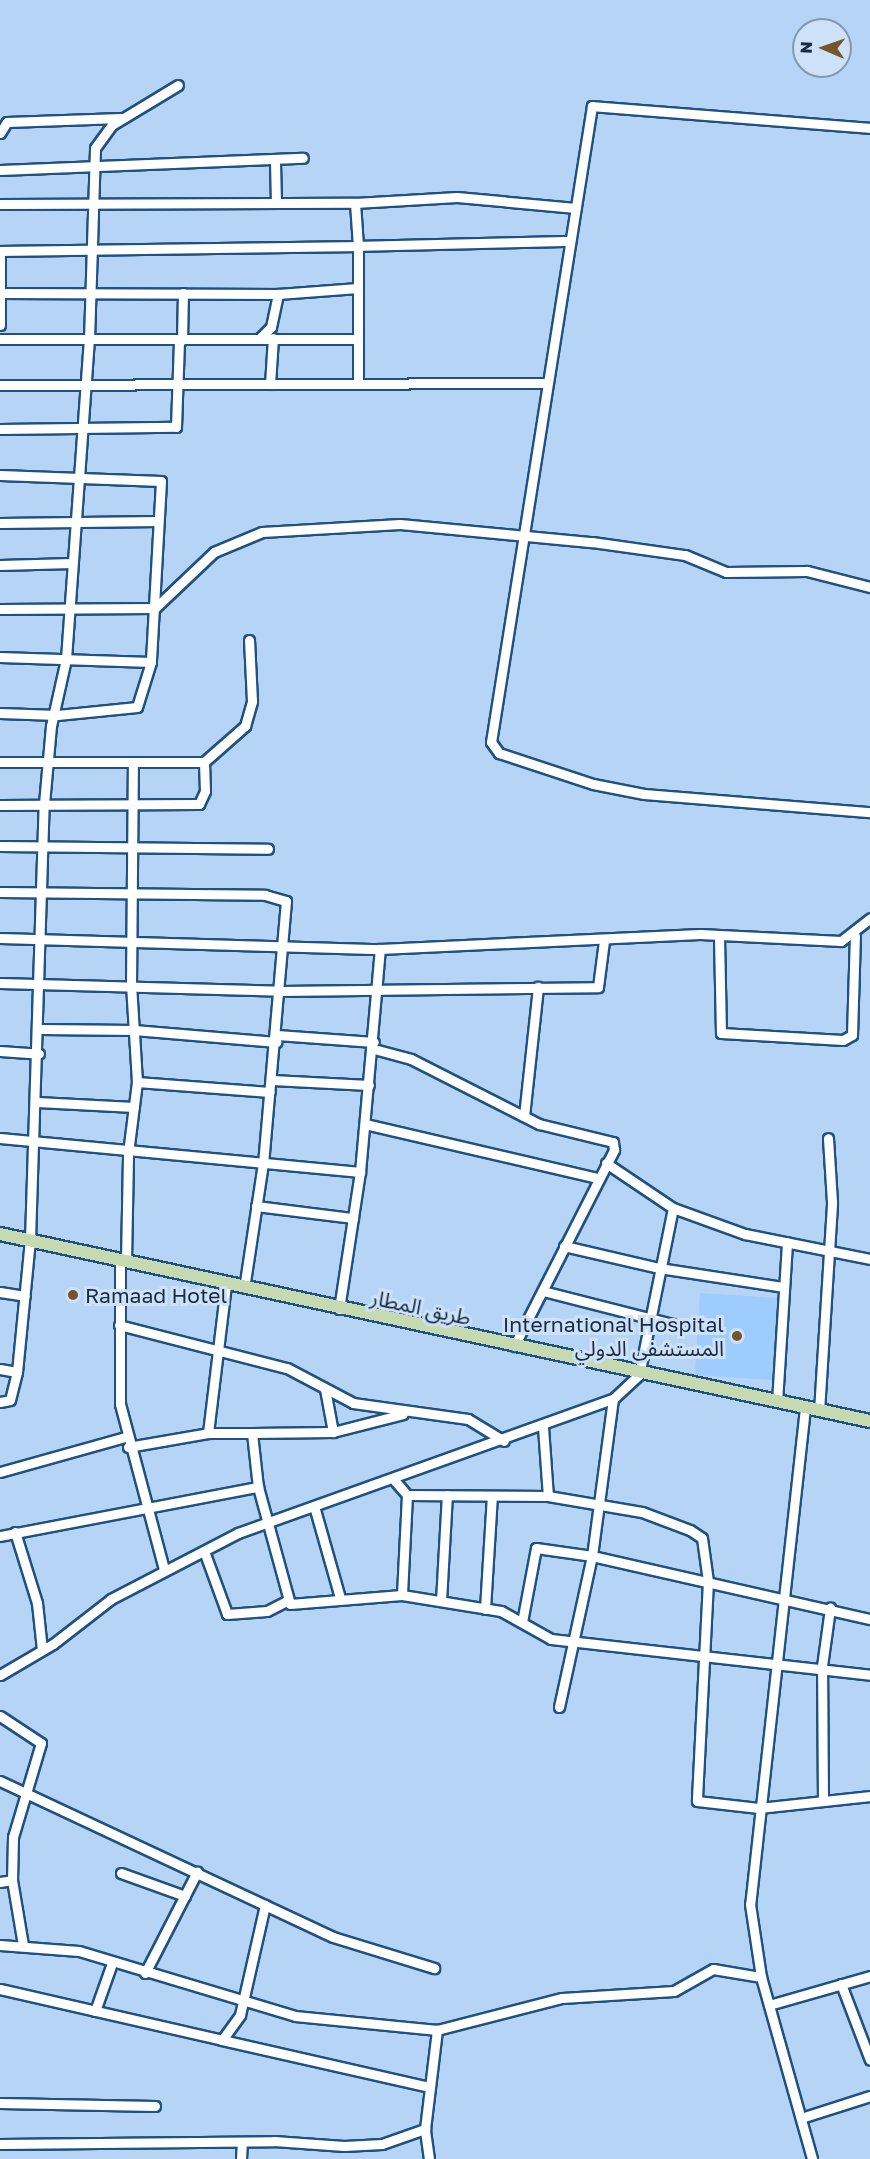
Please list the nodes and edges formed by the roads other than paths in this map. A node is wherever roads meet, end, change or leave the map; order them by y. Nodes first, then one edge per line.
1 (178, 85) dead end
2 (123, 118) junction
3 (870, 128) edge
4 (0, 133) edge
5 (303, 158) dead end
6 (276, 162) junction
7 (94, 165) junction
8 (0, 170) edge
9 (94, 203) junction
10 (276, 203) junction
11 (355, 203) junction
12 (0, 204) edge
13 (575, 208) junction
14 (570, 242) junction
15 (358, 246) junction
16 (94, 250) junction
17 (0, 251) edge
18 (358, 288) junction
19 (1, 293) edge
20 (183, 293) junction
21 (278, 294) junction
22 (91, 295) junction
23 (0, 326) edge
24 (273, 338) junction
25 (0, 339) edge
26 (259, 339) junction
27 (357, 339) junction
28 (89, 340) junction
29 (180, 340) junction
30 (546, 383) junction
31 (179, 384) junction
32 (270, 384) junction
33 (358, 384) junction
34 (0, 385) edge
35 (86, 386) junction
36 (0, 429) edge
37 (80, 432) junction
38 (0, 475) edge
39 (78, 476) junction
40 (75, 520) junction
41 (158, 521) junction
42 (0, 523) edge
43 (522, 534) junction
44 (72, 563) junction
45 (0, 565) edge
46 (870, 587) edge
47 (69, 608) junction
48 (155, 608) junction
49 (0, 609) edge
50 (249, 640) dead end
51 (0, 657) edge
52 (66, 659) junction
53 (151, 662) junction
54 (0, 713) edge
55 (57, 715) junction
56 (0, 762) edge
57 (133, 762) junction
58 (204, 762) junction
59 (47, 763) junction
60 (134, 803) junction
61 (44, 804) junction
62 (0, 805) edge
63 (870, 812) edge
64 (0, 846) edge
65 (44, 846) junction
66 (134, 846) junction
67 (268, 849) dead end
68 (0, 892) edge
69 (42, 892) junction
70 (132, 893) junction
71 (870, 918) edge
72 (855, 936) junction
73 (719, 937) junction
74 (0, 938) edge
75 (43, 938) junction
76 (134, 939) junction
77 (604, 941) junction
78 (284, 943) junction
79 (380, 949) junction
80 (0, 983) edge
81 (42, 985) junction
82 (132, 985) junction
83 (538, 987) junction
84 (281, 991) junction
85 (380, 992) junction
86 (41, 1029) junction
87 (134, 1030) junction
88 (276, 1039) junction
89 (374, 1046) junction
90 (0, 1051) edge
91 (39, 1054) junction
92 (272, 1080) junction
93 (137, 1082) junction
94 (369, 1085) junction
95 (270, 1092) junction
96 (37, 1102) junction
97 (134, 1107) junction
98 (524, 1116) junction
99 (365, 1124) junction
100 (0, 1138) edge
101 (828, 1138) dead end
102 (34, 1142) junction
103 (128, 1153) junction
104 (263, 1163) junction
105 (606, 1163) junction
106 (360, 1172) junction
107 (597, 1178) junction
108 (256, 1206) junction
109 (673, 1208) junction
110 (353, 1218) junction
111 (0, 1234) edge
112 (30, 1240) junction
113 (787, 1242) junction
114 (564, 1246) junction
115 (827, 1252) junction
116 (870, 1259) edge
117 (123, 1260) junction
118 (660, 1268) junction
119 (226, 1285) junction
120 (783, 1287) junction
121 (244, 1288) junction
122 (543, 1291) junction
123 (0, 1292) edge
124 (25, 1296) junction
125 (339, 1310) junction
126 (651, 1318) junction
127 (118, 1325) junction
128 (680, 1326) dead end
129 (514, 1346) junction
130 (218, 1350) junction
131 (0, 1369) edge
132 (17, 1372) junction
133 (639, 1375) junction
134 (325, 1389) junction
135 (613, 1399) junction
136 (0, 1402) edge
137 (777, 1402) junction
138 (805, 1408) junction
139 (819, 1411) junction
140 (407, 1413) junction
141 (870, 1421) edge
142 (543, 1427) junction
143 (333, 1432) junction
144 (208, 1433) junction
145 (252, 1433) junction
146 (125, 1437) junction
147 (504, 1441) junction
148 (128, 1447) junction
149 (0, 1472) edge
150 (395, 1481) junction
151 (258, 1487) junction
152 (407, 1495) junction
153 (447, 1495) junction
154 (492, 1496) junction
155 (548, 1496) junction
156 (601, 1503) junction
157 (314, 1506) junction
158 (144, 1509) junction
159 (267, 1521) junction
160 (15, 1532) junction
161 (0, 1536) edge
162 (204, 1551) junction
163 (592, 1556) junction
164 (164, 1569) junction
165 (708, 1581) junction
166 (402, 1595) junction
167 (781, 1597) junction
168 (340, 1598) junction
169 (287, 1601) junction
170 (441, 1601) junction
171 (830, 1608) junction
172 (485, 1609) junction
173 (870, 1619) edge
174 (522, 1622) junction
175 (576, 1643) junction
176 (42, 1650) junction
177 (707, 1657) junction
178 (774, 1662) junction
179 (822, 1666) junction
180 (1, 1671) edge
181 (870, 1675) edge
182 (560, 1707) dead end
183 (0, 1716) edge
184 (0, 1780) edge
185 (23, 1794) junction
186 (870, 1796) edge
187 (823, 1801) junction
188 (759, 1809) junction
189 (196, 1872) junction
190 (122, 1873) dead end
191 (12, 1880) junction
192 (0, 1882) edge
193 (185, 1896) junction
194 (265, 1905) junction
195 (0, 1945) edge
196 (23, 1945) junction
197 (112, 1963) junction
198 (434, 1968) dead end
199 (145, 1973) junction
200 (870, 1976) edge
201 (761, 1977) junction
202 (841, 1984) junction
203 (0, 1989) edge
204 (242, 2004) junction
205 (769, 2005) junction
206 (95, 2011) junction
207 (437, 2030) junction
208 (222, 2040) junction
209 (870, 2060) edge
210 (429, 2088) junction
211 (870, 2096) edge
212 (0, 2103) edge
213 (155, 2106) dead end
214 (801, 2118) junction
215 (425, 2129) junction
216 (242, 2142) junction
217 (0, 2144) edge
218 (240, 2159) edge
219 (429, 2159) edge
220 (812, 2159) edge

1 - 2 street
2 - 4 street
2 - 7 street
3 - 13 street
5 - 6 street
6 - 7 street
6 - 10 street
7 - 8 street
7 - 9 street
9 - 10 street
9 - 12 street
9 - 16 street
10 - 11 street
11 - 13 street
11 - 15 street
13 - 14 street
14 - 15 street
14 - 30 street
15 - 16 street
15 - 18 street
16 - 17 street
16 - 22 street
17 - 19 street
18 - 21 street
18 - 27 street
19 - 22 street
19 - 23 street
20 - 21 street
20 - 22 street
20 - 29 street
21 - 26 street
22 - 28 street
24 - 26 street
24 - 27 street
24 - 32 street
25 - 28 street
26 - 29 street
27 - 33 street
28 - 29 street
28 - 35 street
29 - 31 street
30 - 33 street
30 - 43 street
31 - 32 street
31 - 35 street
31 - 37 street
32 - 33 street
34 - 35 street
35 - 37 street
36 - 37 street
37 - 39 street
38 - 39 street
39 - 40 street
39 - 41 street
40 - 41 street
40 - 42 street
40 - 44 street
41 - 48 street
43 - 46 street
43 - 48 street
43 - 63 street
44 - 45 street
44 - 47 street
47 - 48 street
47 - 49 street
47 - 52 street
48 - 53 street
50 - 58 street
51 - 52 street
52 - 53 street
52 - 55 street
53 - 55 street
54 - 55 street
55 - 59 street
56 - 59 street
57 - 58 street
57 - 59 street
57 - 60 street
58 - 60 street
59 - 61 street
60 - 61 street
60 - 66 street
61 - 62 street
61 - 65 street
64 - 65 street
65 - 66 street
65 - 69 street
66 - 67 street
66 - 70 street
68 - 69 street
69 - 70 street
69 - 75 street
70 - 76 street
70 - 78 street
71 - 72 street
72 - 73 street
72 - 73 street
73 - 77 street
74 - 75 street
75 - 76 street
75 - 81 street
76 - 78 street
76 - 82 street
77 - 79 street
77 - 83 street
78 - 79 street
78 - 84 street
79 - 85 street
80 - 81 street
81 - 82 street
81 - 86 street
82 - 84 street
82 - 87 street
83 - 85 street
83 - 98 street
84 - 85 street
84 - 88 street
85 - 89 street
86 - 87 street
86 - 91 street
87 - 88 street
87 - 93 street
88 - 89 street
88 - 92 street
89 - 94 street
89 - 98 street
90 - 91 street
91 - 96 street
92 - 94 street
92 - 95 street
93 - 95 street
93 - 97 street
94 - 99 street
95 - 104 street
96 - 97 street
96 - 102 street
97 - 103 street
98 - 105 street
99 - 106 street
99 - 107 street
100 - 102 street
101 - 115 street
102 - 103 street
102 - 112 street
103 - 104 street
103 - 117 street
104 - 106 street
104 - 108 street
105 - 107 street
105 - 109 street
106 - 110 street
107 - 114 street
108 - 110 street
108 - 121 street
109 - 113 street
109 - 118 street
110 - 125 street
111 - 112 main road, طريق المطار
112 - 117 main road, طريق المطار
112 - 124 street
113 - 115 street
113 - 120 street
114 - 118 street
114 - 122 street
115 - 116 street
115 - 139 street
117 - 119 main road, طريق المطار
117 - 127 street
118 - 120 street
118 - 126 street
119 - 121 main road, طريق المطار
119 - 130 street
120 - 137 street
121 - 125 main road, طريق المطار
122 - 126 street
122 - 129 street
123 - 124 street
124 - 132 street
125 - 129 main road, طريق المطار
126 - 128 street
126 - 133 street
127 - 130 street
127 - 146 street
129 - 133 main road, طريق المطار
130 - 134 street
130 - 144 street
131 - 132 street
132 - 136 street
133 - 135 street
133 - 137 main road, طريق المطار
134 - 140 street
134 - 143 street
135 - 142 street
135 - 156 street
137 - 138 main road, طريق المطار
138 - 139 main road, طريق المطار
138 - 167 street
139 - 141 main road, طريق المطار
140 - 143 street
140 - 147 street
142 - 147 street
142 - 155 street
143 - 145 street
144 - 145 street
144 - 148 street
145 - 151 street
146 - 148 street
146 - 149 street
147 - 150 street
148 - 158 street
150 - 152 street
150 - 157 street
151 - 158 street
151 - 159 street
152 - 153 street
152 - 166 street
153 - 154 street
153 - 170 street
154 - 155 street
154 - 172 street
155 - 156 street
156 - 163 street
156 - 165 street
157 - 159 street
157 - 168 street
158 - 160 street
158 - 164 street
159 - 162 street
159 - 169 street
160 - 161 street
160 - 176 street
162 - 164 street
162 - 169 street
163 - 165 street
163 - 174 street
163 - 175 street
164 - 176 street
165 - 167 street
165 - 177 street
166 - 168 street
166 - 170 street
167 - 171 street
167 - 178 street
168 - 169 street
170 - 172 street
171 - 173 street
171 - 179 street
172 - 174 street
174 - 175 street
175 - 177 street
175 - 182 street
176 - 180 street
177 - 178 street
177 - 188 street
178 - 179 street
178 - 188 street
179 - 181 street
179 - 187 street
183 - 185 street
184 - 185 street
185 - 189 street
185 - 191 street
186 - 187 street
187 - 188 street
188 - 201 street
189 - 193 street
189 - 194 street
190 - 193 street
191 - 192 street
191 - 196 street
193 - 199 street
194 - 198 street
194 - 204 street
195 - 196 street
196 - 197 street
197 - 199 street
197 - 206 street
199 - 204 street
200 - 202 street
201 - 205 street
201 - 207 street
202 - 205 street
202 - 209 street
203 - 206 street
204 - 207 street
204 - 208 street
205 - 214 street
206 - 208 street
207 - 210 street
208 - 210 street
210 - 215 street
211 - 214 street
212 - 213 street
214 - 220 street
215 - 216 street
215 - 219 street
216 - 217 street
216 - 218 street

